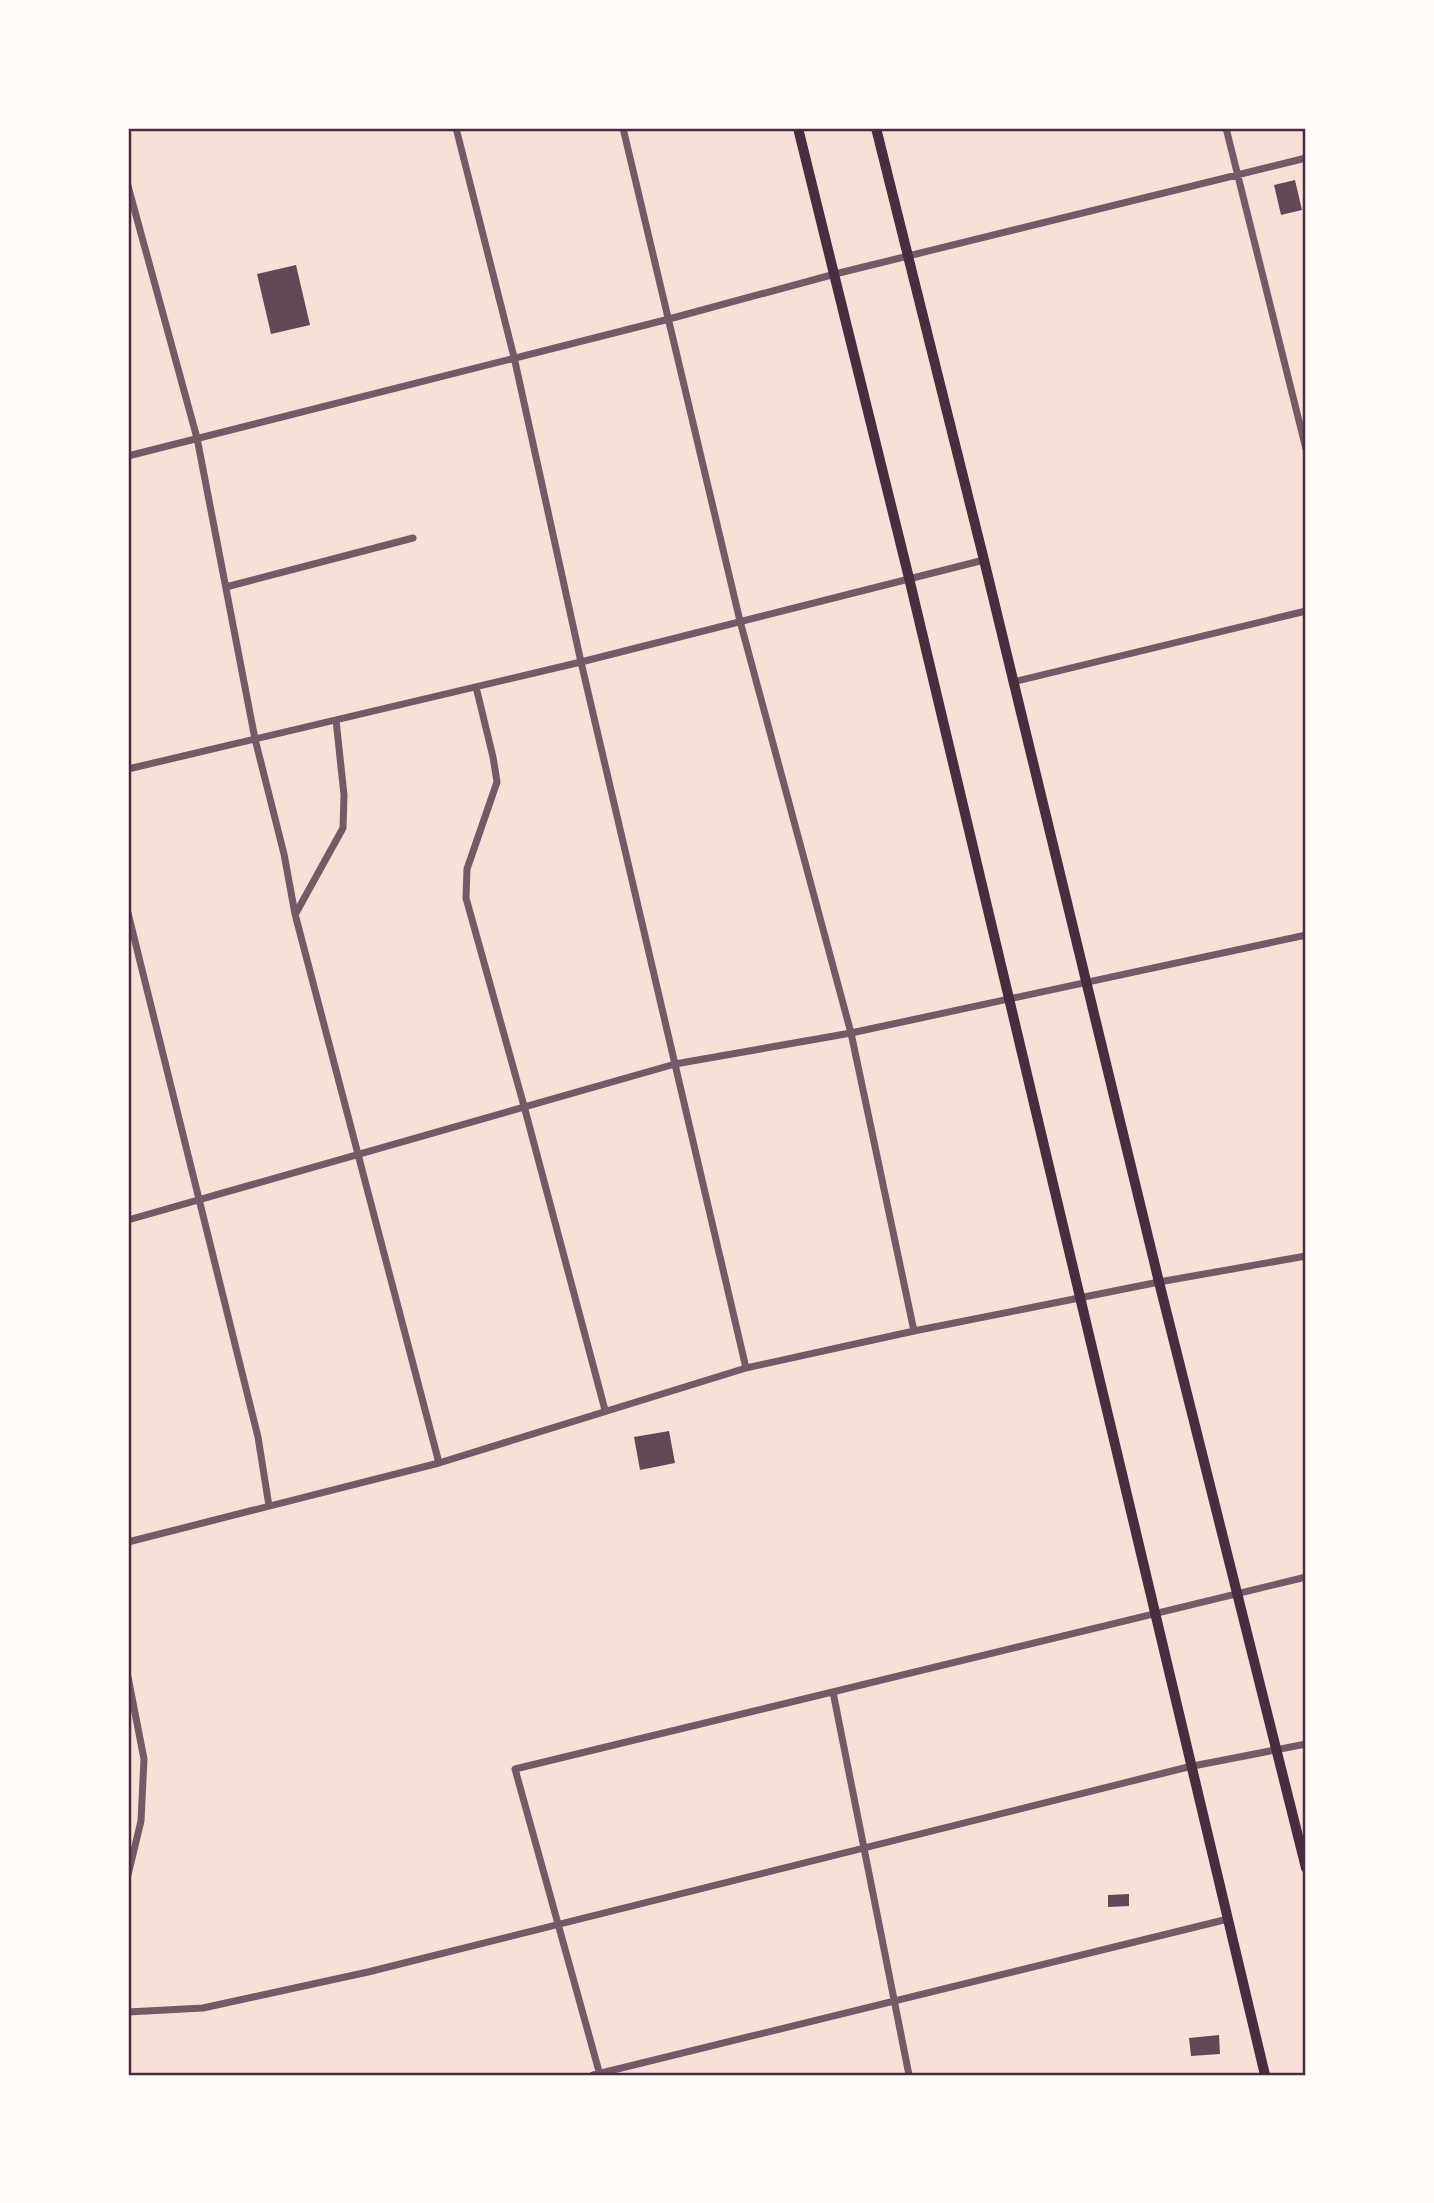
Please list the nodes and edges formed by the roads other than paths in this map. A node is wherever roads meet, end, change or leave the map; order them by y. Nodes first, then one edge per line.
1 (456, 128) edge
2 (624, 128) edge
3 (798, 128) edge
4 (876, 128) edge
5 (1226, 128) edge
6 (1306, 158) edge
7 (1239, 174) junction
8 (128, 186) edge
9 (907, 256) junction
10 (835, 274) junction
11 (669, 319) junction
12 (514, 357) junction
13 (197, 439) junction
14 (1306, 449) edge
15 (128, 456) edge
16 (413, 538) dead end
17 (984, 560) junction
18 (909, 578) junction
19 (226, 587) junction
20 (1306, 611) edge
21 (740, 621) junction
22 (581, 662) junction
23 (1013, 682) junction
24 (476, 687) junction
25 (336, 720) junction
26 (255, 739) junction
27 (128, 769) edge
28 (128, 913) edge
29 (295, 914) junction
30 (1306, 935) edge
31 (1086, 983) junction
32 (1008, 1000) junction
33 (851, 1033) junction
34 (675, 1064) junction
35 (524, 1106) junction
36 (358, 1153) junction
37 (198, 1198) junction
38 (128, 1220) edge
39 (1306, 1256) edge
40 (1159, 1282) junction
41 (1080, 1298) junction
42 (914, 1331) junction
43 (746, 1368) junction
44 (605, 1410) junction
45 (439, 1463) junction
46 (269, 1506) junction
47 (128, 1542) edge
48 (1306, 1577) edge
49 (1237, 1592) junction
50 (1155, 1614) junction
51 (128, 1677) edge
52 (833, 1692) junction
53 (1306, 1744) edge
54 (1278, 1751) junction
55 (1192, 1766) junction
56 (864, 1847) junction
57 (1306, 1867) edge
58 (128, 1870) edge
59 (1228, 1919) junction
60 (558, 1924) junction
61 (894, 2000) junction
62 (128, 2012) edge
63 (597, 2075) edge
64 (909, 2075) edge
65 (1265, 2075) edge

1 - 12 street
2 - 11 street
3 - 10 main road
4 - 9 main road
5 - 7 street
6 - 7 street
7 - 9 street
7 - 14 street
8 - 13 street
9 - 10 street
9 - 17 main road
10 - 11 street
10 - 18 main road
11 - 12 street
11 - 21 street
12 - 13 street
12 - 22 street
13 - 15 street
13 - 19 street
16 - 19 street
17 - 18 street
17 - 23 main road
18 - 21 street
18 - 32 main road
19 - 26 street
20 - 23 street
21 - 22 street
21 - 33 street
22 - 24 street
22 - 34 street
23 - 31 main road
24 - 25 street
24 - 35 street
25 - 26 street
25 - 29 street
26 - 27 street
26 - 29 street
28 - 37 street
29 - 36 street
30 - 31 street
31 - 32 street
31 - 40 main road
32 - 33 street
32 - 41 main road
33 - 34 street
33 - 42 street
34 - 35 street
34 - 43 street
35 - 36 street
35 - 44 street
36 - 37 street
36 - 45 street
37 - 38 street
37 - 46 street
39 - 40 street
40 - 41 street
40 - 49 main road
41 - 42 street
41 - 50 main road
42 - 43 street
43 - 44 street
44 - 45 street
45 - 46 street
46 - 47 street
48 - 49 street
49 - 50 street
49 - 54 main road
50 - 52 street
50 - 55 main road
51 - 58 street
52 - 56 street
52 - 60 street
53 - 54 street
54 - 55 street
54 - 57 main road
55 - 56 street
55 - 59 main road
56 - 60 street
56 - 61 street
59 - 61 street
59 - 65 main road
60 - 62 street
60 - 63 street
61 - 63 street
61 - 64 street

